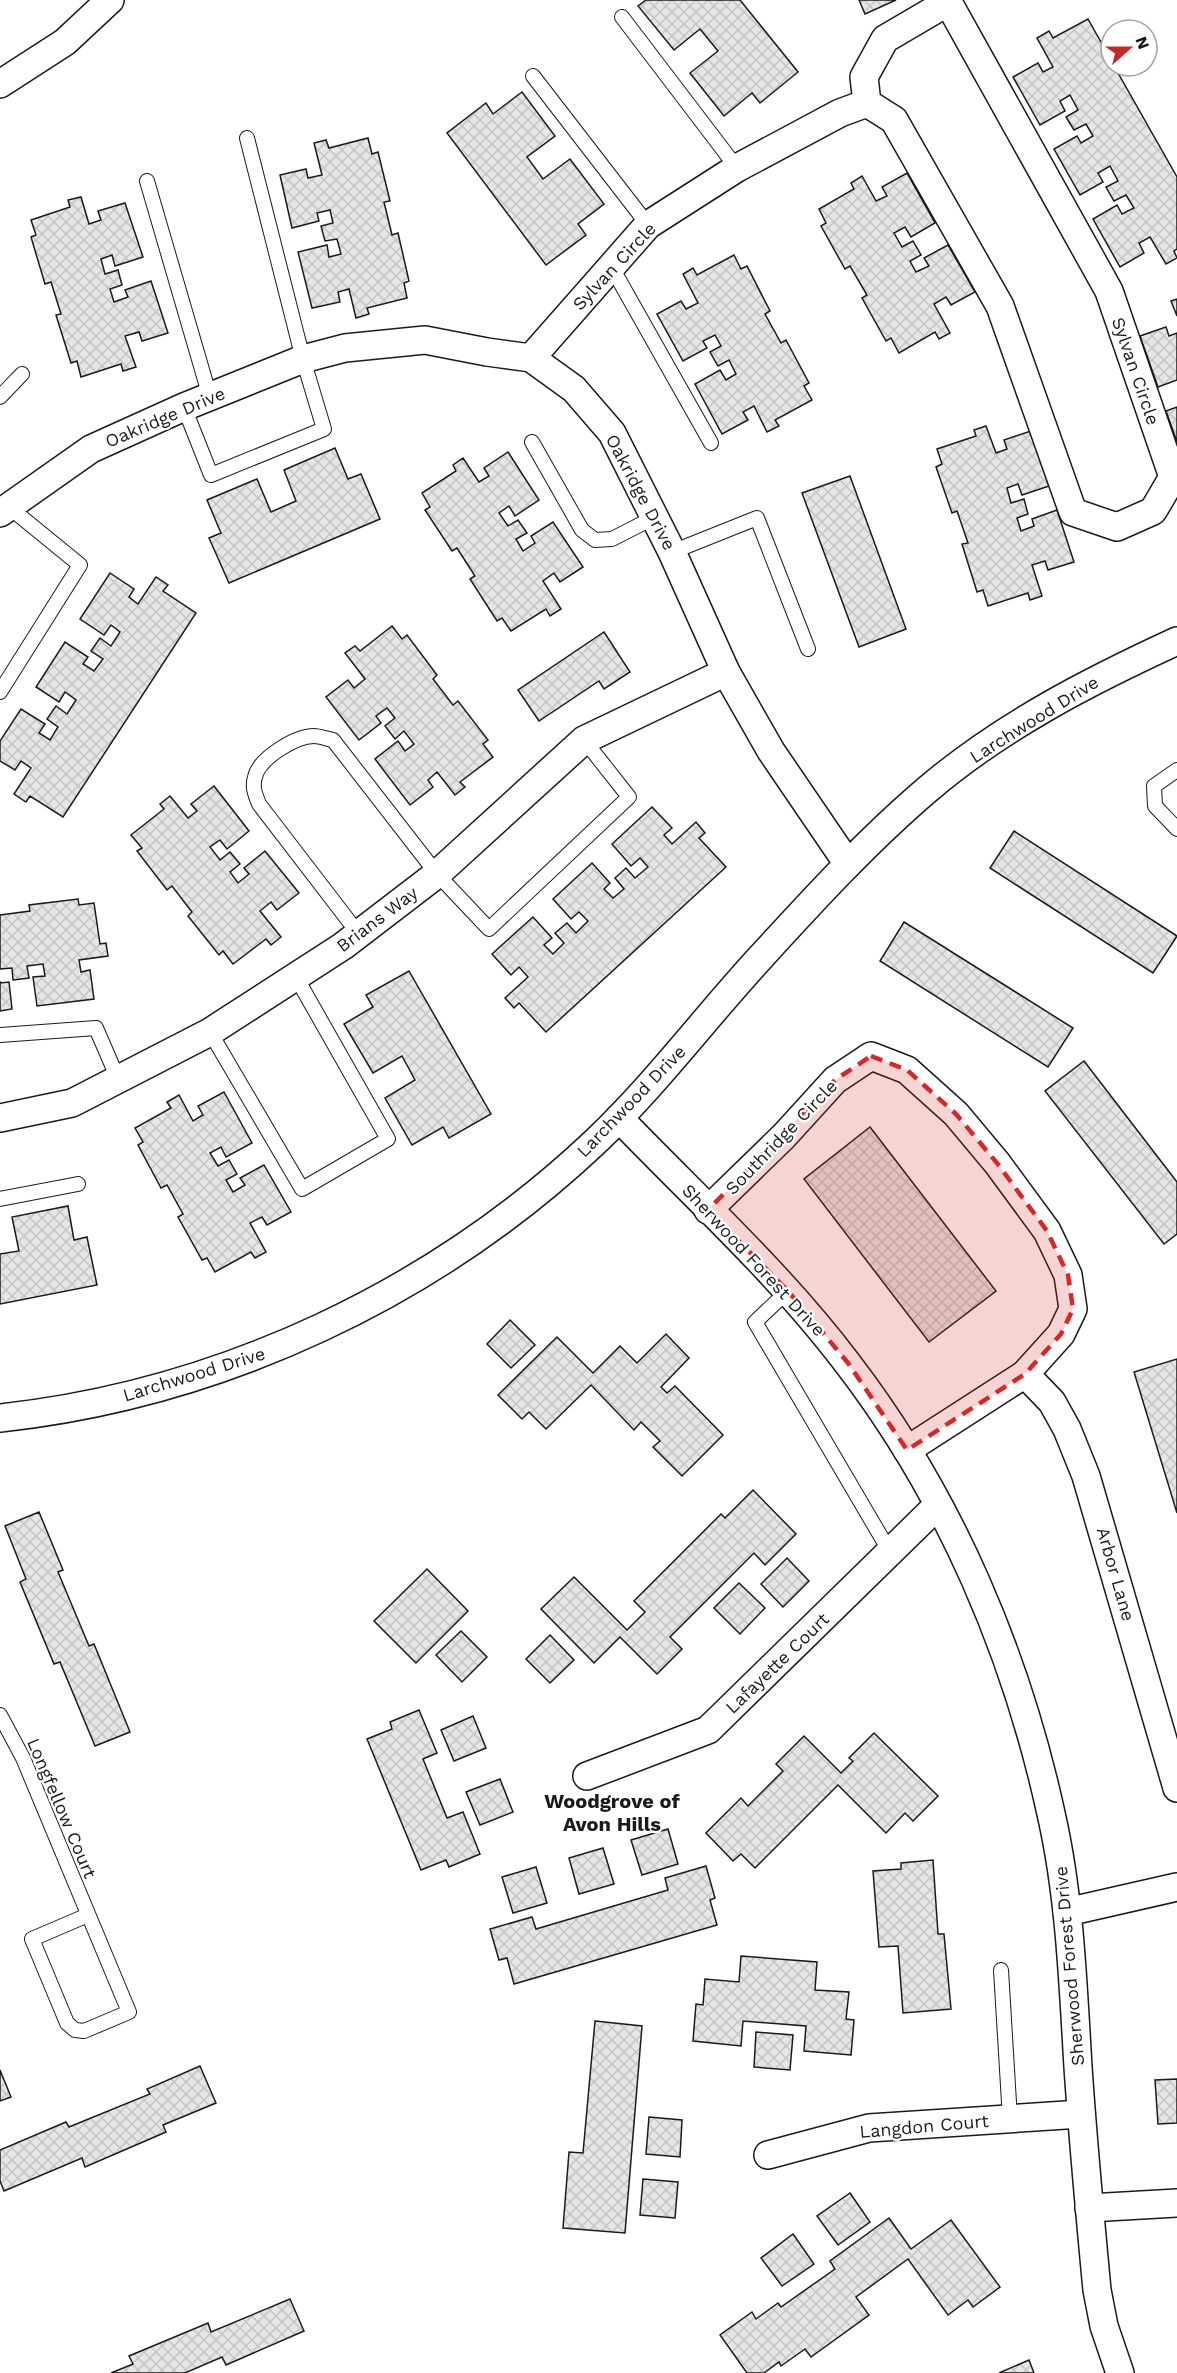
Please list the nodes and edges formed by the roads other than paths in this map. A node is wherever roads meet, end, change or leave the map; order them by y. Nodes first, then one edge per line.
1 (110, 0) edge
2 (951, 1) edge
3 (622, 17) dead end
4 (533, 76) dead end
5 (0, 84) edge
6 (867, 103) junction
7 (247, 138) dead end
8 (737, 168) junction
9 (147, 182) dead end
10 (648, 225) junction
11 (611, 266) junction
12 (531, 358) junction
13 (303, 359) junction
14 (22, 374) dead end
15 (0, 397) edge
16 (210, 397) junction
17 (184, 407) junction
18 (532, 442) dead end
19 (711, 443) dead end
20 (5, 510) edge
21 (655, 517) junction
22 (672, 552) junction
23 (1177, 641) edge
24 (808, 650) dead end
25 (726, 672) junction
26 (0, 692) edge
27 (584, 740) junction
28 (1177, 770) edge
29 (1177, 829) edge
30 (848, 864) junction
31 (437, 874) junction
32 (358, 933) junction
33 (296, 977) junction
34 (210, 1032) junction
35 (0, 1035) edge
36 (118, 1079) junction
37 (0, 1118) edge
38 (619, 1118) junction
39 (78, 1184) dead end
40 (0, 1199) edge
41 (708, 1210) junction
42 (788, 1291) junction
43 (1025, 1374) junction
44 (0, 1418) edge
45 (907, 1450) junction
46 (938, 1505) junction
47 (890, 1552) junction
48 (0, 1715) edge
49 (587, 1776) dead end
50 (1177, 1788) edge
51 (1177, 1887) edge
52 (1067, 1912) junction
53 (88, 1915) junction
54 (1001, 1970) dead end
55 (1081, 2114) junction
56 (1010, 2119) junction
57 (768, 2155) dead end
58 (1177, 2203) edge
59 (1089, 2208) junction
60 (1120, 2373) edge

1 - 5 street
2 - 6 street, Sylvan Circle
2 - 6 street, Sylvan Circle
3 - 8 lane
4 - 10 lane
6 - 8 street, Sylvan Circle
7 - 13 lane
8 - 10 street, Sylvan Circle
9 - 16 lane
10 - 11 street, Sylvan Circle
11 - 12 street, Sylvan Circle
11 - 19 lane
12 - 13 street, Oakridge Drive
12 - 21 street, Oakridge Drive
13 - 16 street, Oakridge Drive
13 - 17 lane
14 - 15 lane
16 - 17 street, Oakridge Drive
17 - 20 street, Oakridge Drive
18 - 21 lane
20 - 26 lane
21 - 22 street, Oakridge Drive
22 - 24 lane
22 - 25 street, Oakridge Drive
23 - 30 street, Larchwood Drive
25 - 27 street, Brians Way
25 - 30 street, Oakridge Drive
27 - 31 street, Brians Way
27 - 31 lane
28 - 29 lane
30 - 38 street, Larchwood Drive
31 - 32 street, Brians Way
31 - 32 lane
32 - 33 street, Brians Way
33 - 34 street, Brians Way
33 - 34 lane
34 - 36 street, Brians Way
35 - 36 lane
36 - 37 street, Brians Way
38 - 41 street, Sherwood Forest Drive
38 - 44 street, Larchwood Drive
39 - 40 lane
41 - 42 street, Sherwood Forest Drive
41 - 43 street, Southridge Circle
42 - 45 street, Sherwood Forest Drive
42 - 47 lane
43 - 45 street, Southridge Circle
43 - 50 street, Arbor Lane
45 - 46 street, Sherwood Forest Drive
46 - 47 street, Lafayette Court
46 - 52 street, Sherwood Forest Drive
47 - 49 street, Lafayette Court
48 - 53 lane, Longfellow Court
51 - 52 street
52 - 55 street, Sherwood Forest Drive
53 - 53 lane, Longfellow Court
54 - 56 lane
55 - 56 street, Langdon Court
55 - 59 street, Sherwood Forest Drive
56 - 57 street, Langdon Court
58 - 59 street
59 - 60 street, Sherwood Forest Drive

